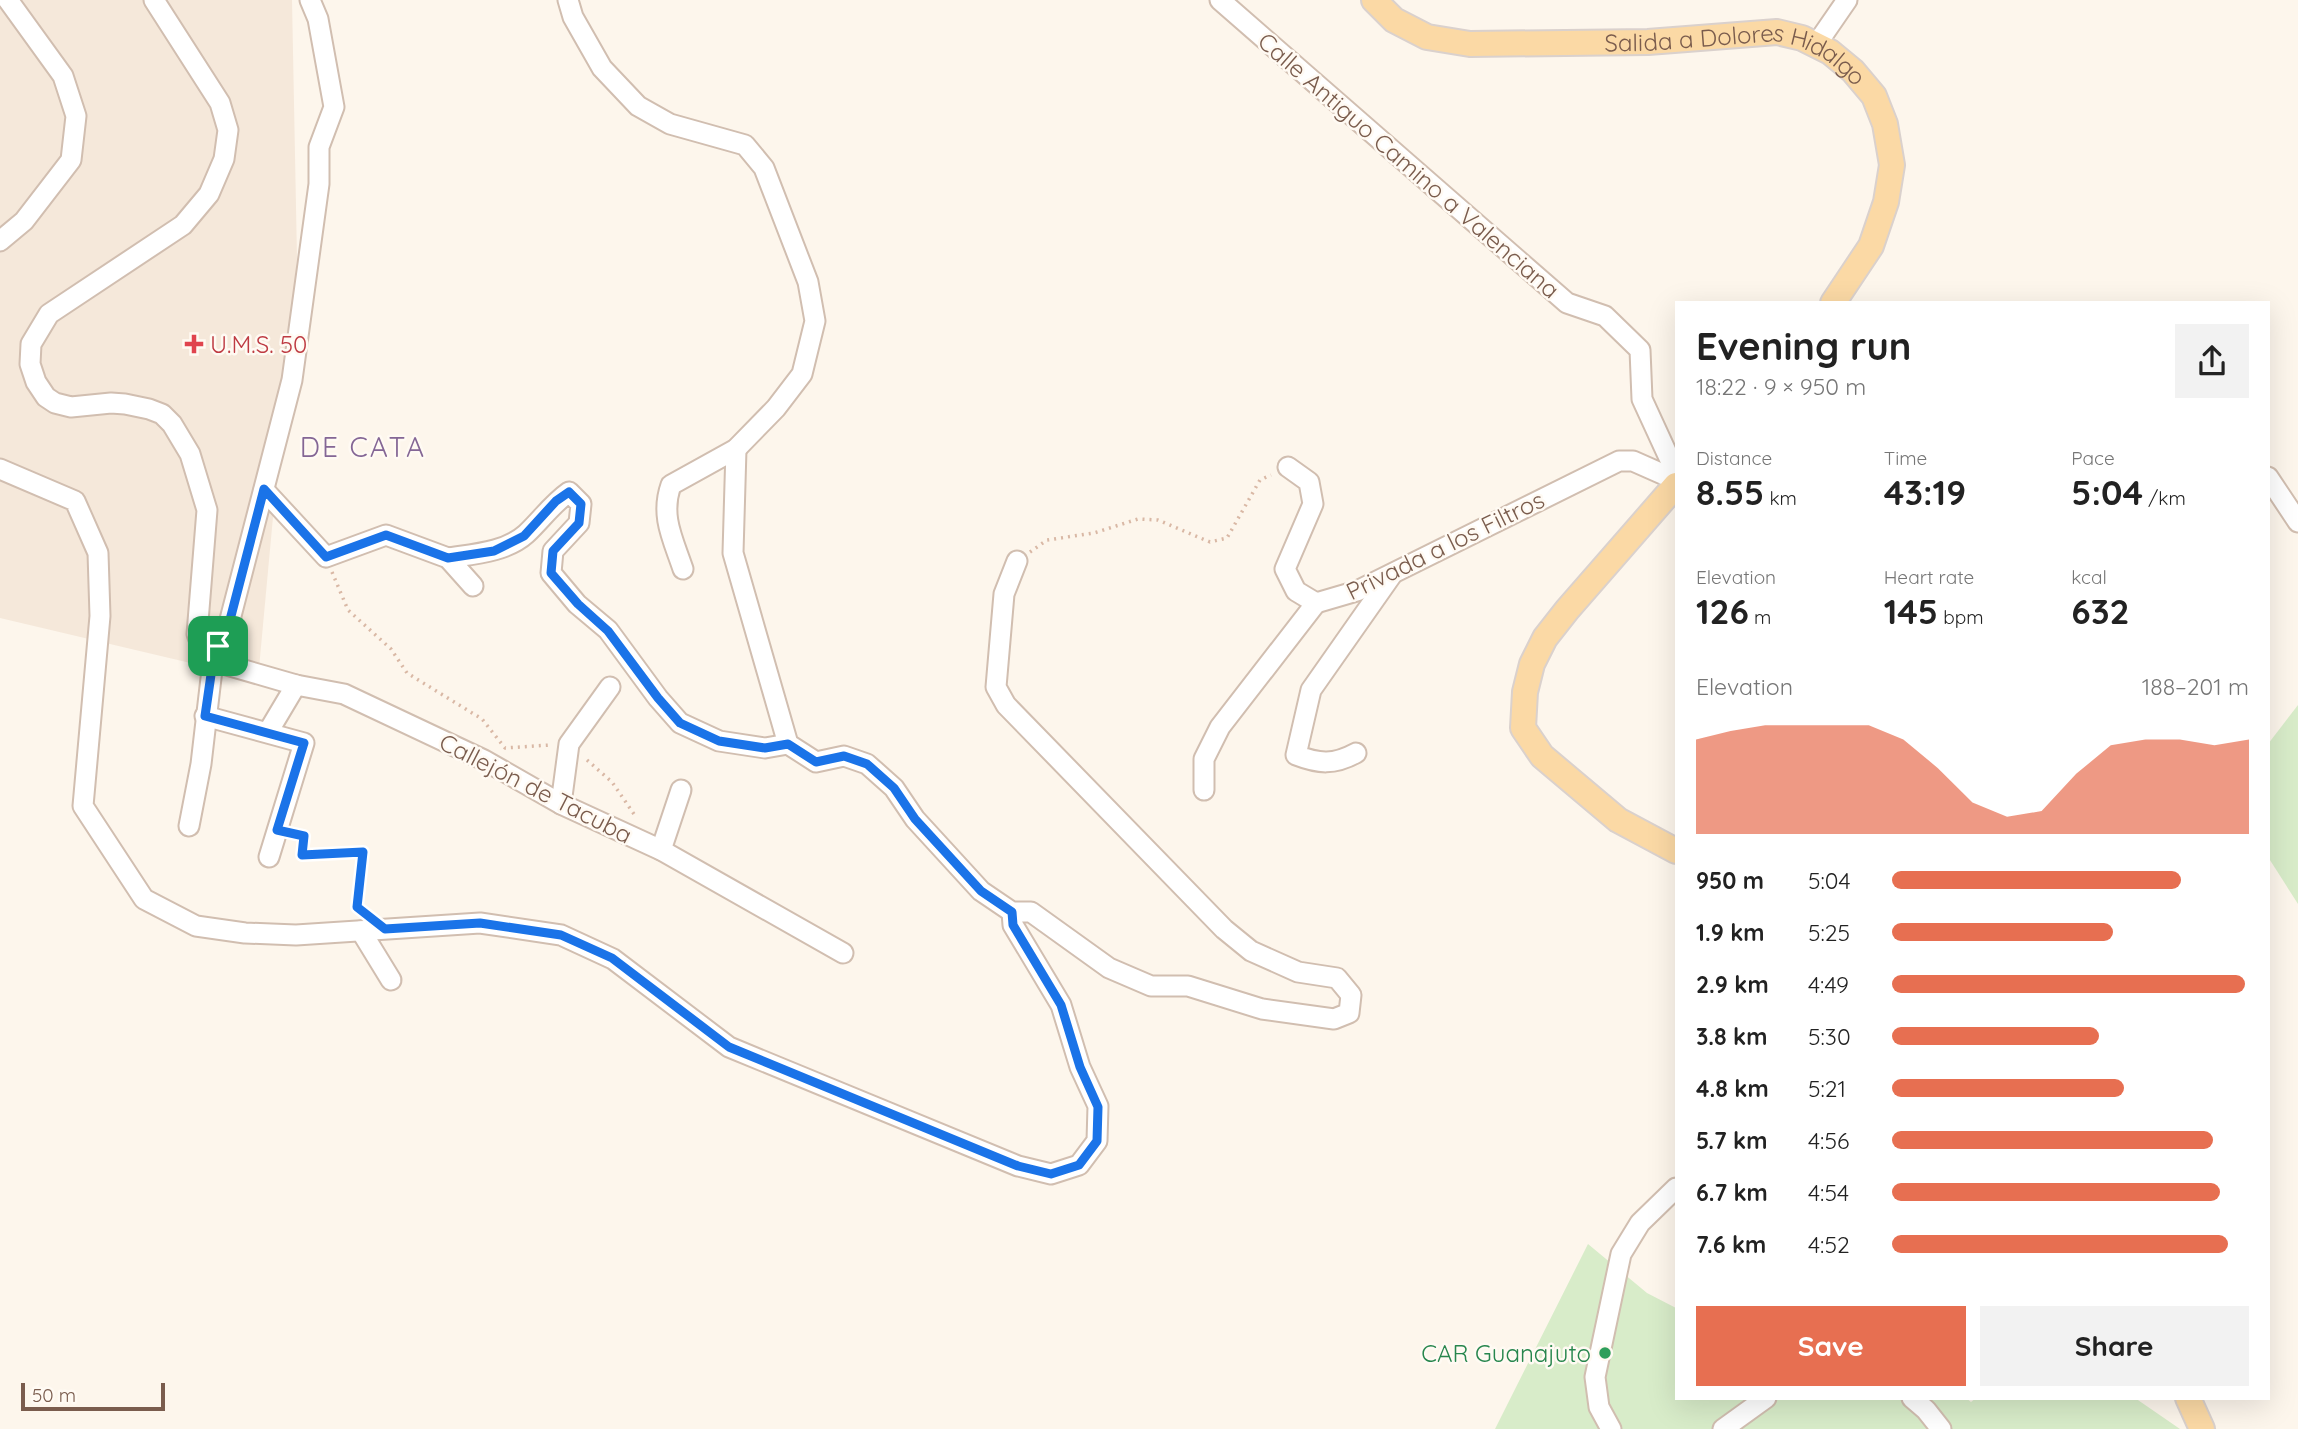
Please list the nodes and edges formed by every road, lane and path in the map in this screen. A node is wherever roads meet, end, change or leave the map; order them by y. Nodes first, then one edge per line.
1 (8, 0) edge
2 (154, 0) edge
3 (310, 0) edge
4 (568, 0) edge
5 (1220, 0) edge
6 (1374, 0) edge
7 (1847, 0) edge
8 (1816, 45) junction
9 (0, 241) edge
10 (1834, 301) edge
11 (736, 449) junction
12 (1288, 467) joint
13 (0, 469) edge
14 (1675, 471) edge
15 (1675, 480) edge
16 (2270, 480) edge
17 (1675, 486) edge
18 (264, 489) junction
19 (2298, 522) edge
20 (326, 557) junction
21 (448, 558) junction
22 (1017, 561) joint
23 (682, 569) dead end
24 (1394, 573) junction
25 (473, 586) dead end
26 (1315, 603) junction
27 (215, 654) junction
28 (296, 685) junction
29 (610, 687) dead end
30 (205, 716) junction
31 (268, 732) junction
32 (569, 744) junction
33 (788, 744) junction
34 (1356, 753) dead end
35 (681, 790) dead end
36 (1203, 790) dead end
37 (561, 804) junction
38 (640, 822) dead end
39 (189, 827) dead end
40 (277, 830) junction
41 (661, 850) junction
42 (1675, 850) edge
43 (269, 857) dead end
44 (1012, 912) junction
45 (385, 929) junction
46 (360, 930) junction
47 (843, 953) dead end
48 (391, 980) dead end
49 (1675, 1189) edge
50 (1763, 1400) edge
51 (1914, 1400) edge
52 (2190, 1400) edge
53 (1611, 1429) edge
54 (1723, 1429) edge
55 (1941, 1429) edge
56 (2202, 1429) edge

1 - 9 street
2 - 27 street
3 - 18 street
4 - 11 street
5 - 14 street, Calle Antiguo Camino a Valenciana
6 - 8 main road, Salida a Dolores Hidalgo
7 - 8 street
8 - 10 main road, Salida a Dolores Hidalgo
11 - 23 street
11 - 33 street
12 - 22 path
12 - 26 street, Privada a los Filtros
13 - 46 street
15 - 24 street, Privada a los Filtros
16 - 19 street
17 - 42 main road
18 - 20 street
18 - 27 street
20 - 21 street
20 - 32 path
21 - 25 street
21 - 33 street
22 - 44 street
24 - 26 street, Privada a los Filtros
24 - 34 street
26 - 36 street
27 - 28 street, Callejón de Tacuba
27 - 30 street
28 - 31 street
28 - 37 street, Callejón de Tacuba
29 - 32 street
30 - 31 street
30 - 39 street
31 - 40 street
32 - 37 street
32 - 38 path
33 - 44 street
35 - 41 street
37 - 41 street, Callejón de Tacuba
40 - 43 street
40 - 45 path
41 - 47 street, Callejón de Tacuba
44 - 45 street
45 - 46 street
46 - 48 street
49 - 53 street
50 - 54 street
51 - 55 street
52 - 56 main road

